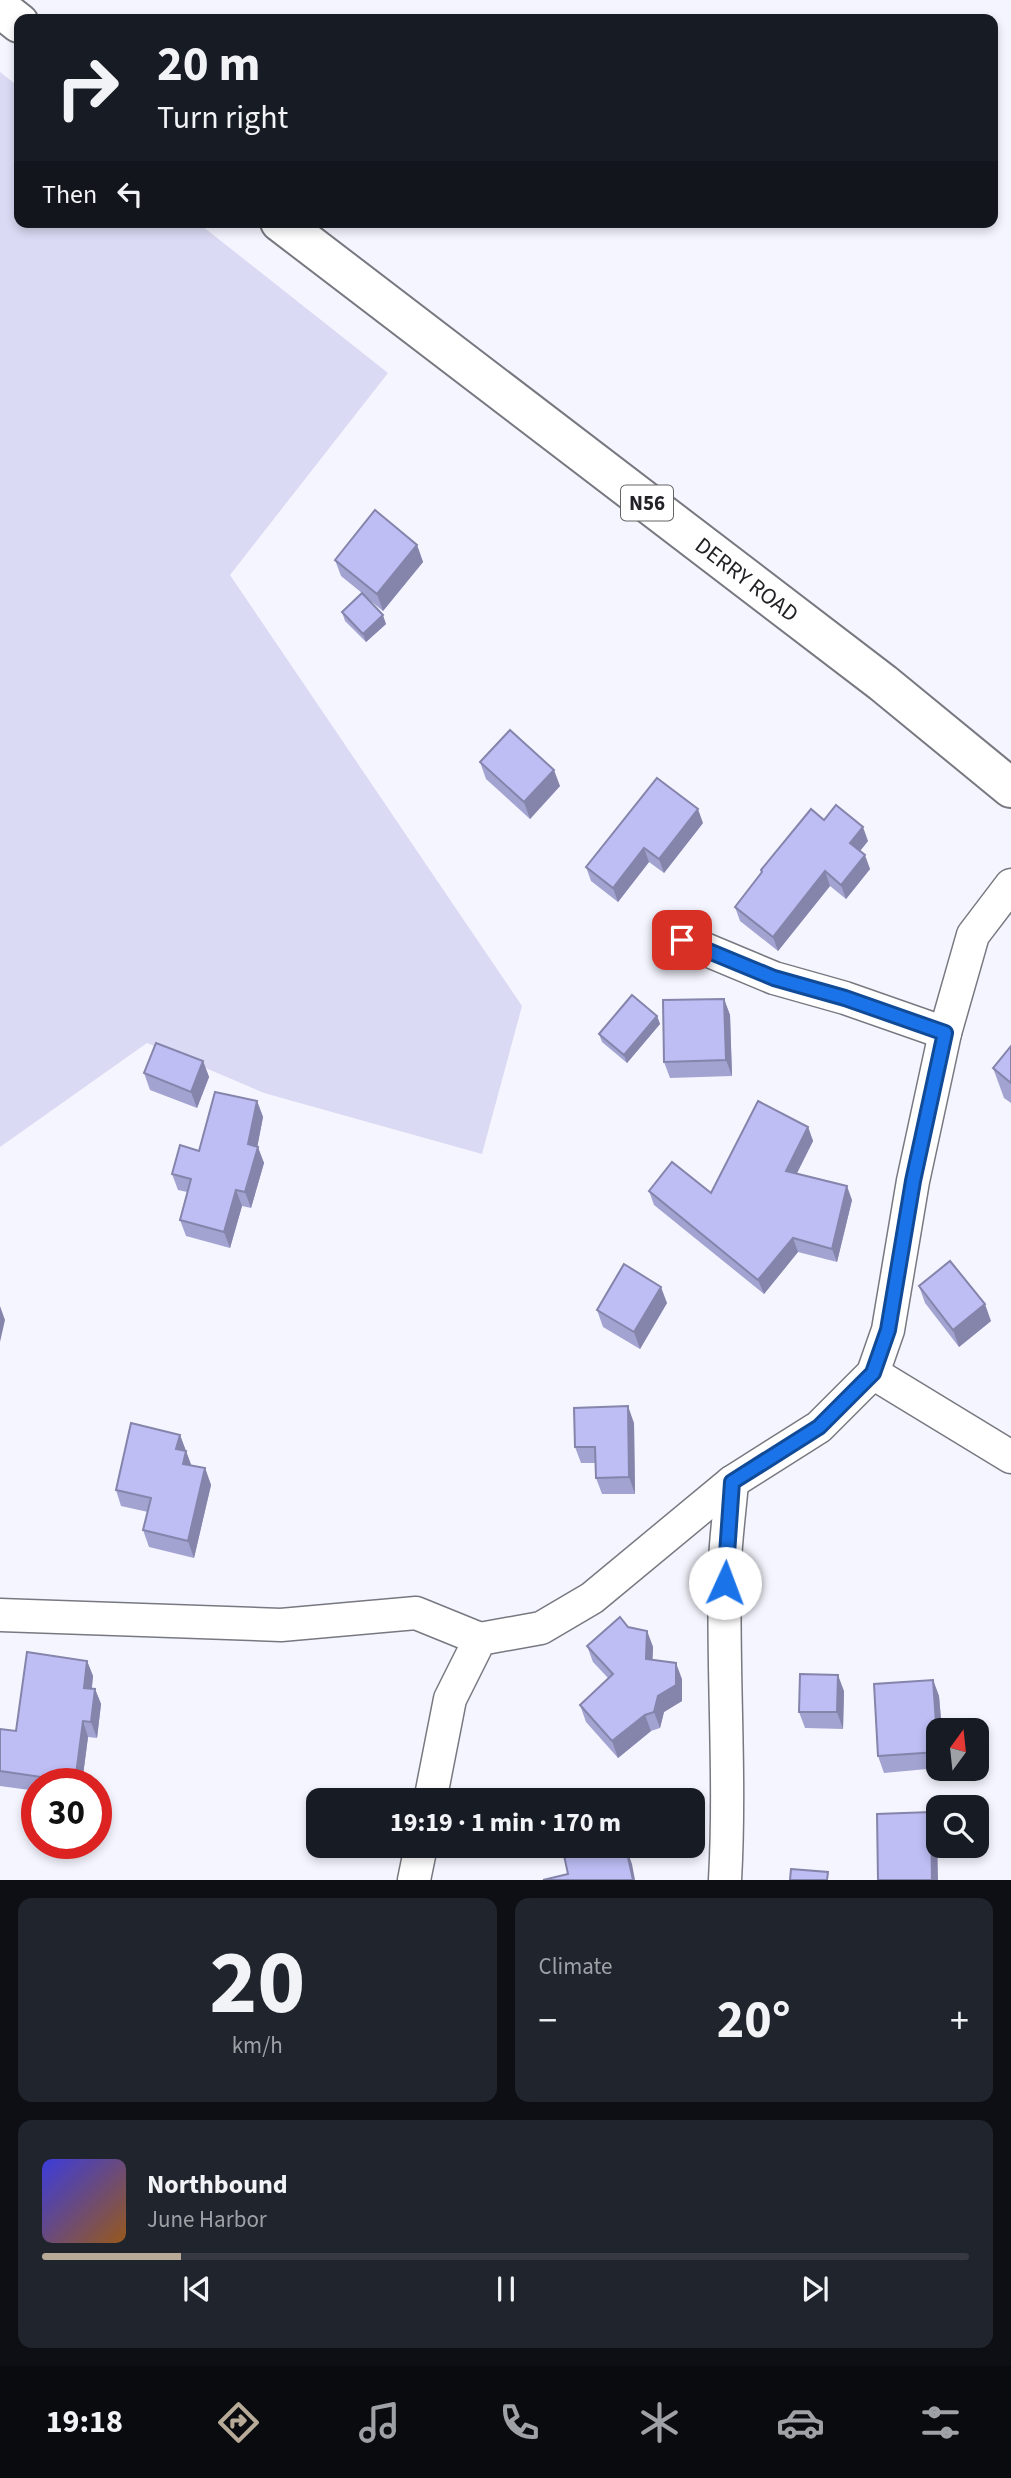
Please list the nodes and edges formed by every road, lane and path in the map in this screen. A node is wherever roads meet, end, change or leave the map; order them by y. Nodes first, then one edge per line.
1 (0, 8) edge
2 (14, 19) edge
3 (288, 228) edge
4 (1011, 788) edge
5 (1011, 885) edge
6 (682, 940) dead end
7 (945, 1033) junction
8 (873, 1373) junction
9 (1011, 1457) edge
10 (732, 1482) junction
11 (0, 1615) edge
12 (480, 1639) junction
13 (433, 1788) edge
14 (419, 1858) edge
15 (414, 1880) edge
16 (725, 1880) edge

1 - 2 main road
3 - 4 main road, DERRY ROAD / N56
5 - 7 street
6 - 7 street
7 - 8 street
8 - 9 street
8 - 10 street
10 - 12 street
10 - 16 street
11 - 12 street
12 - 13 street
14 - 15 street

